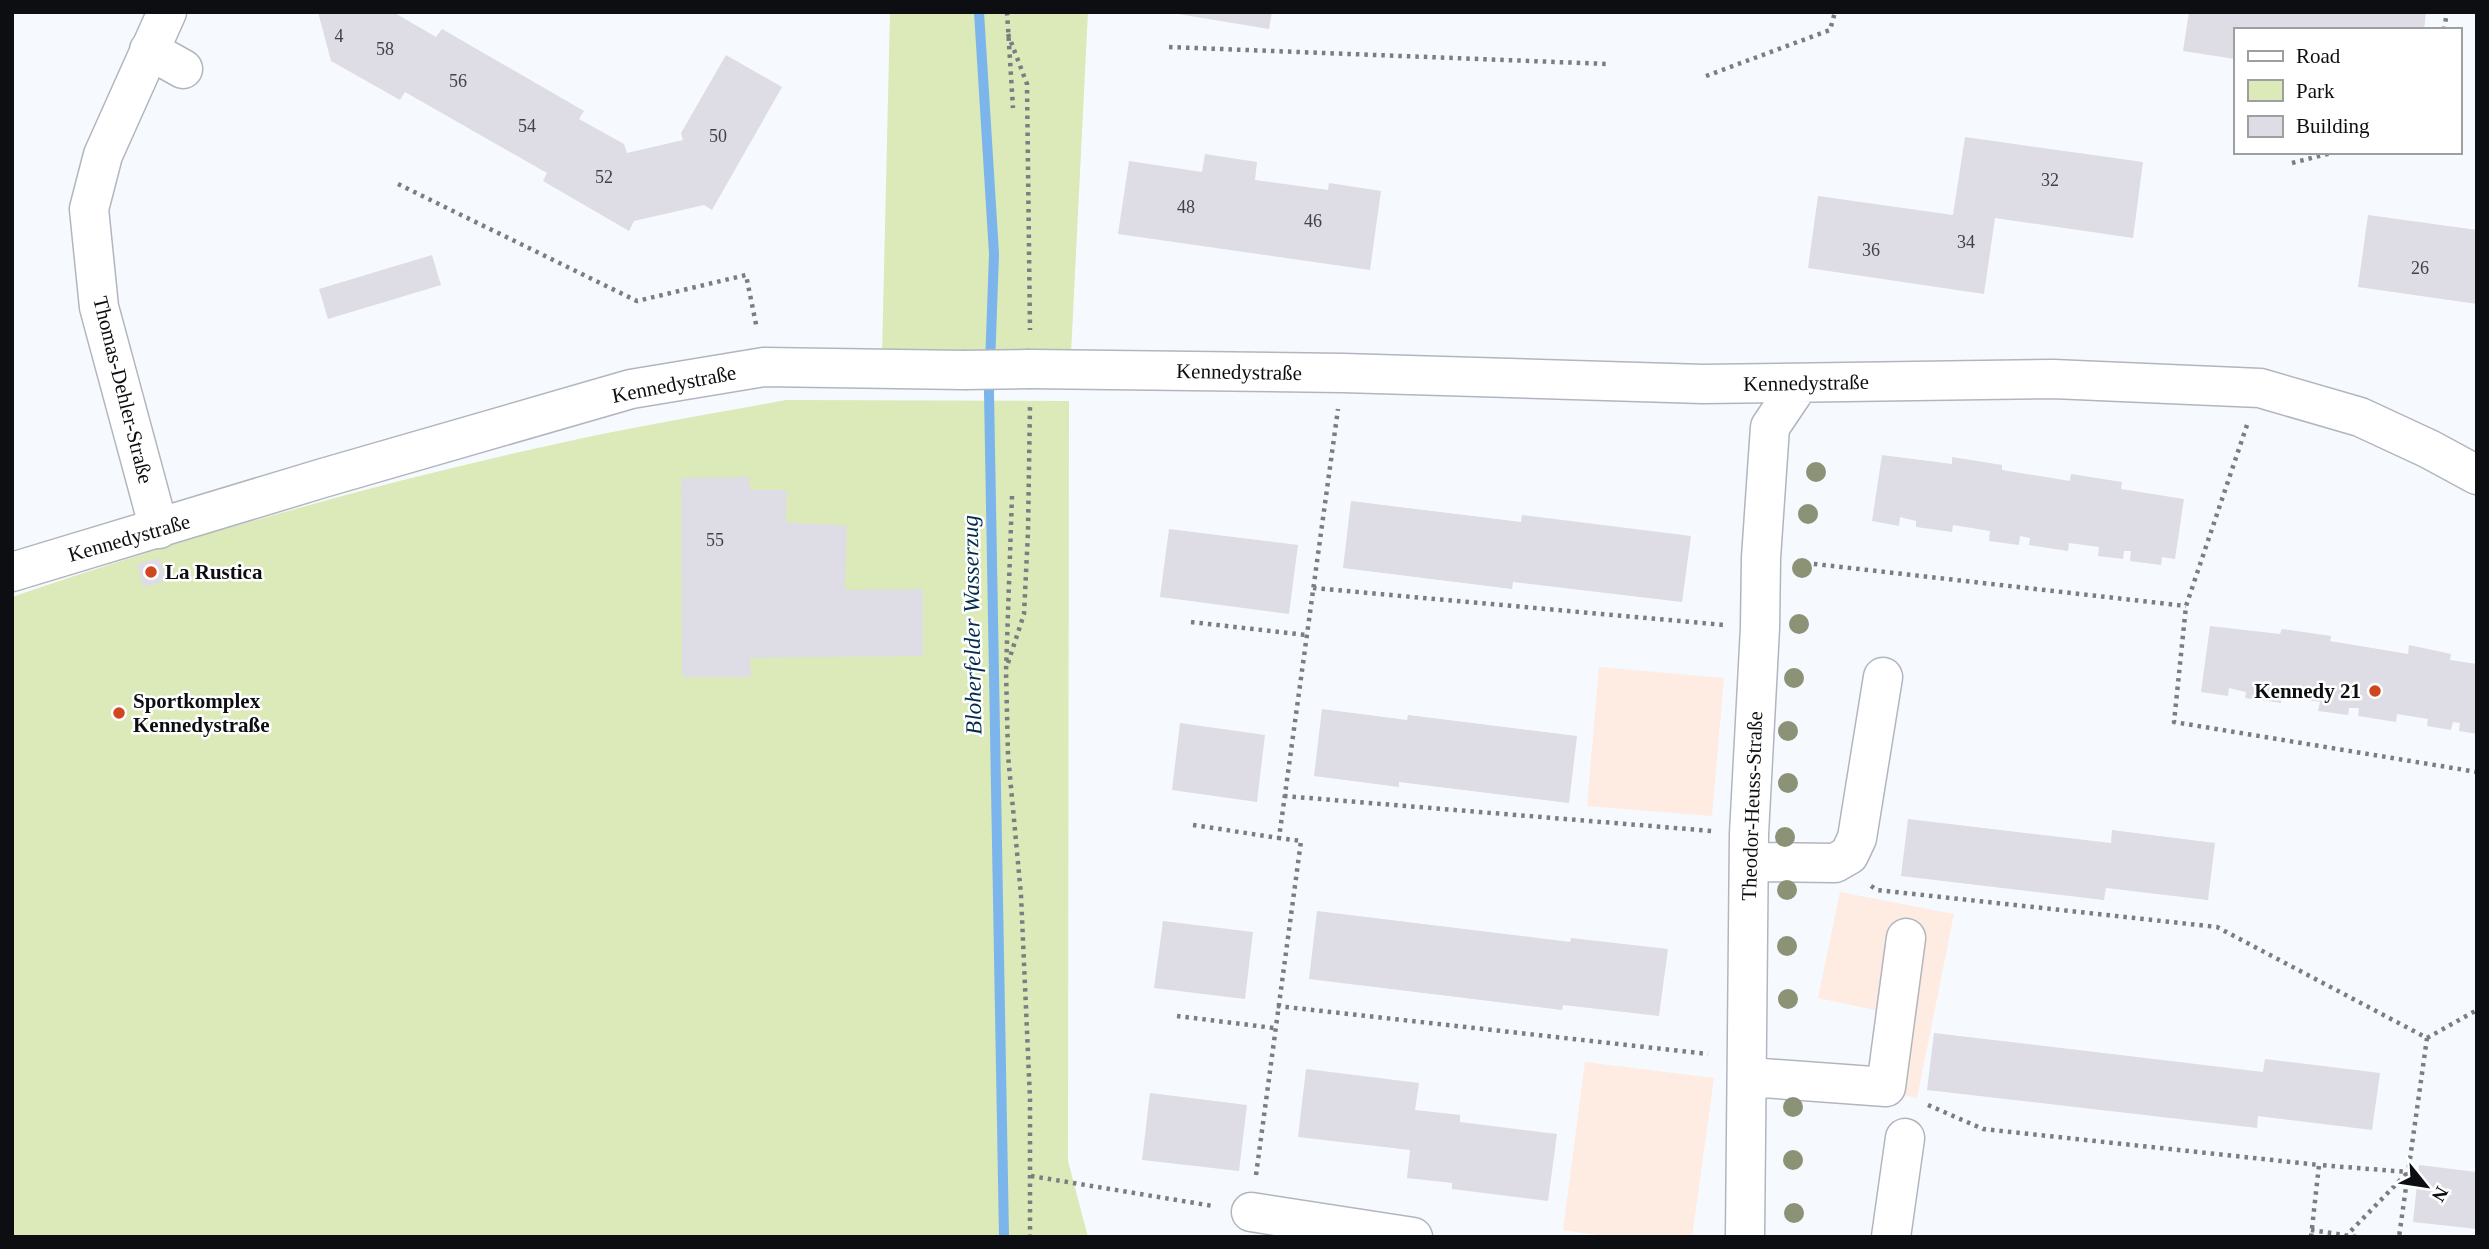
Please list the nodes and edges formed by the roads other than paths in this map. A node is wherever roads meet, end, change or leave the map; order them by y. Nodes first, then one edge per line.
1 (167, 12) edge
2 (149, 50) junction
3 (183, 69) dead end
4 (1799, 384) junction
5 (2477, 475) edge
6 (159, 530) junction
7 (12, 572) edge
8 (1882, 677) dead end
9 (1749, 848) junction
10 (1906, 938) dead end
11 (1748, 1068) junction
12 (1905, 1138) dead end
13 (1251, 1212) road end
14 (1413, 1237) edge
15 (1745, 1237) edge
16 (1891, 1237) edge

1 - 2 street, Thomas-Dehler-Straße
2 - 3 street
2 - 6 street, Thomas-Dehler-Straße
4 - 5 street, Kennedystraße
4 - 6 street, Kennedystraße, bridge
4 - 9 street, Theodor-Heuss-Straße
6 - 7 street, Kennedystraße
8 - 9 street
9 - 11 street, Theodor-Heuss-Straße
10 - 11 street
11 - 15 street, Theodor-Heuss-Straße
12 - 16 street
13 - 14 street

